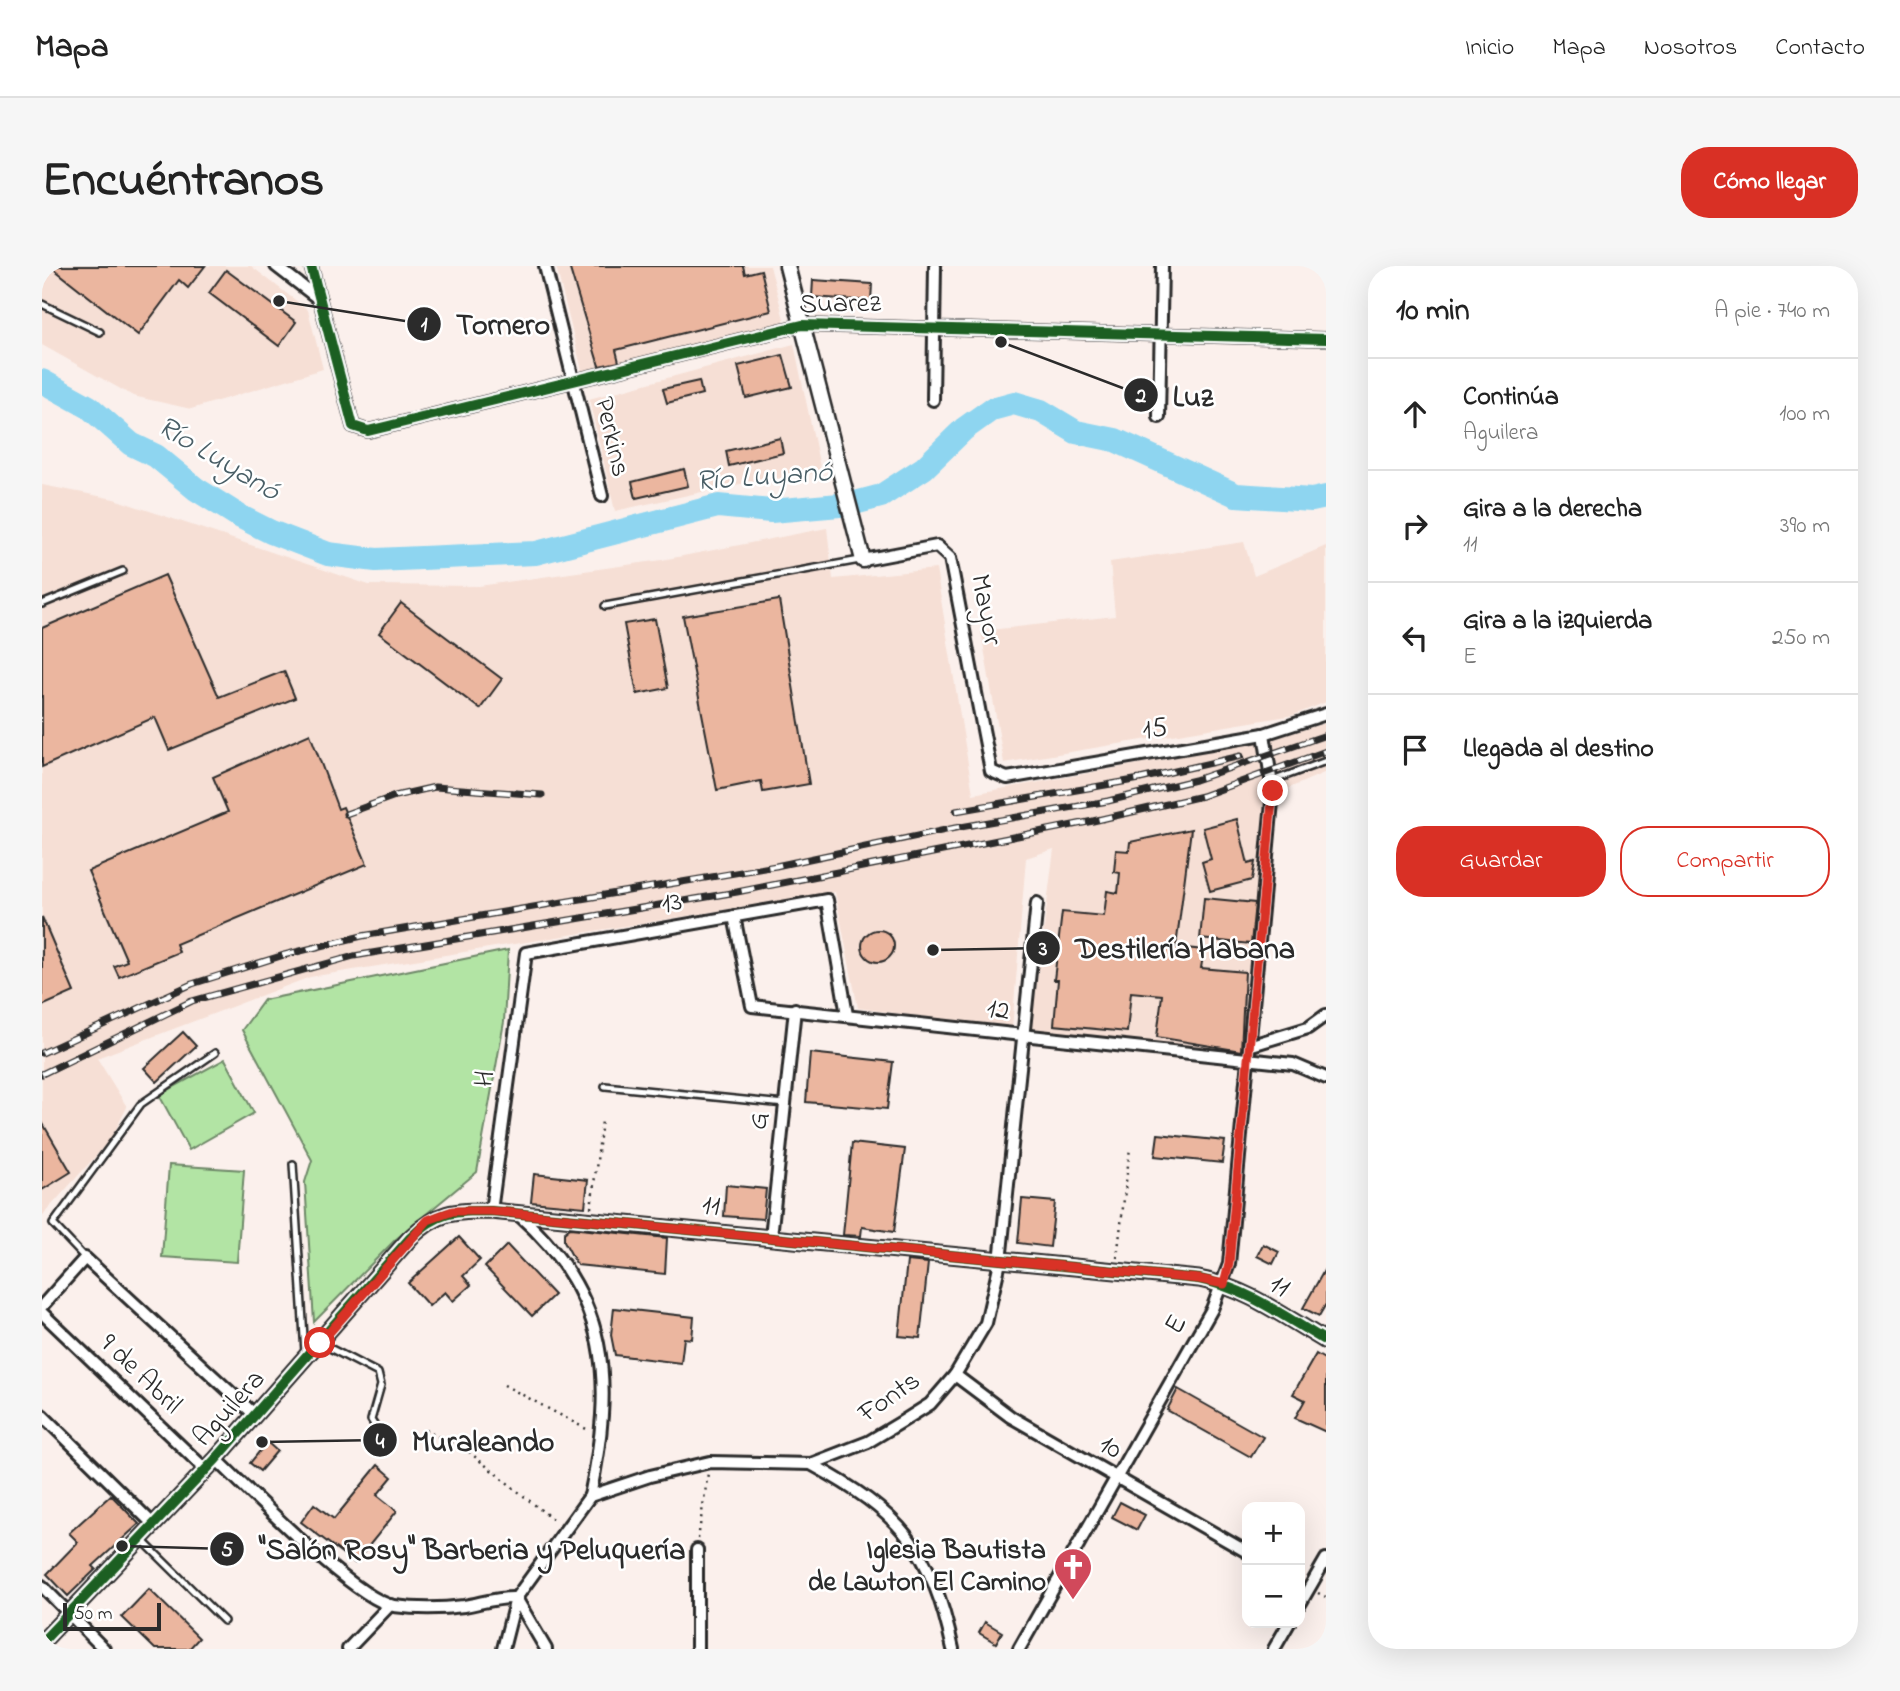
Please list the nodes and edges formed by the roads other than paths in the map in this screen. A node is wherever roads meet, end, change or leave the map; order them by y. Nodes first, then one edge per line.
1 (276, 266) edge
2 (311, 266) edge
3 (545, 266) edge
4 (787, 266) edge
5 (935, 266) edge
6 (1162, 266) edge
7 (320, 300) junction
8 (42, 304) edge
9 (802, 325) junction
10 (933, 327) junction
11 (100, 332) dead end
12 (1161, 336) junction
13 (1326, 339) edge
14 (574, 380) junction
15 (933, 400) dead end
16 (1158, 417) dead end
17 (602, 496) dead end
18 (863, 560) junction
19 (123, 571) dead end
20 (42, 604) edge
21 (605, 606) dead end
22 (1326, 714) edge
23 (1264, 734) junction
24 (1326, 761) edge
25 (991, 771) joint
26 (1272, 782) junction
27 (1037, 903) dead end
28 (734, 916) junction
29 (526, 953) joint
30 (795, 1009) junction
31 (847, 1015) junction
32 (1326, 1016) edge
33 (1023, 1037) junction
34 (1252, 1045) junction
35 (215, 1053) dead end
36 (1251, 1060) junction
37 (1326, 1078) edge
38 (605, 1086) dead end
39 (785, 1104) junction
40 (293, 1164) dead end
41 (453, 1211) joint
42 (491, 1211) junction
43 (519, 1215) junction
44 (771, 1237) junction
45 (85, 1258) junction
46 (1000, 1262) junction
47 (1224, 1284) junction
48 (42, 1306) edge
49 (42, 1313) edge
50 (1326, 1341) edge
51 (320, 1343) junction
52 (306, 1360) junction
53 (955, 1375) junction
54 (42, 1415) edge
55 (255, 1415) junction
56 (386, 1443) dead end
57 (211, 1464) junction
58 (811, 1464) junction
59 (1117, 1479) junction
60 (590, 1496) junction
61 (153, 1524) junction
62 (140, 1538) junction
63 (697, 1549) road end
64 (1242, 1549) edge
65 (1326, 1559) edge
66 (1305, 1585) edge
67 (42, 1586) edge
68 (516, 1598) junction
69 (390, 1605) junction
70 (69, 1613) junction
71 (224, 1621) dead end
72 (1286, 1628) edge
73 (42, 1642) edge
74 (104, 1649) edge
75 (348, 1649) edge
76 (503, 1649) edge
77 (546, 1649) edge
78 (697, 1649) edge
79 (953, 1649) edge
80 (1019, 1649) edge
81 (1274, 1649) edge

1 - 7 street
2 - 7 street
3 - 14 street, Perkins
4 - 9 street
5 - 10 street
6 - 12 street
7 - 14 street, Suarez
8 - 11 lane
9 - 10 street, Suarez
9 - 14 street, Suarez
9 - 18 street
10 - 12 street, Suarez
10 - 15 street
12 - 13 street, Suarez
12 - 16 street
14 - 17 street, Perkins
18 - 21 lane
18 - 25 street, Mayor
19 - 20 lane
22 - 23 street, 15
23 - 25 street, 15
23 - 26 street, E
24 - 26 lane
26 - 34 street, E
27 - 33 street, Fonts
28 - 29 street, 13
28 - 30 street, 12
28 - 31 street, 13
29 - 42 street, H
30 - 31 street, 12
30 - 39 street, G
31 - 33 street, 12
32 - 34 street
33 - 36 street, 12
33 - 46 street, Fonts
34 - 36 street, E
35 - 45 lane
36 - 37 street, 12
36 - 47 street, E
38 - 39 lane
39 - 44 street, G
40 - 52 lane
41 - 42 street, 11
41 - 51 street, Aguilera
42 - 43 street, 11
43 - 44 street, 11
43 - 60 street
44 - 46 street, 11
45 - 48 street
45 - 55 street
46 - 47 street, 11
46 - 53 street, Fonts
47 - 50 street, 11
47 - 59 street, E
49 - 57 street, 9 de Abril
51 - 52 street, Aguilera
51 - 56 lane
52 - 55 street, Aguilera
53 - 58 street, Fonts
53 - 59 street, 10
54 - 61 street
55 - 57 street, Aguilera
57 - 61 street, Aguilera
57 - 69 street, 9 de Abril
58 - 60 street, Fonts
58 - 79 street
59 - 64 street, 10
59 - 80 street, E
60 - 68 street
61 - 62 street, Aguilera
62 - 70 street, Aguilera
62 - 71 lane
63 - 78 street
65 - 66 street
67 - 70 street
68 - 69 street
68 - 76 street
68 - 77 street
69 - 75 street
70 - 73 street, Aguilera
70 - 74 street
72 - 81 street

